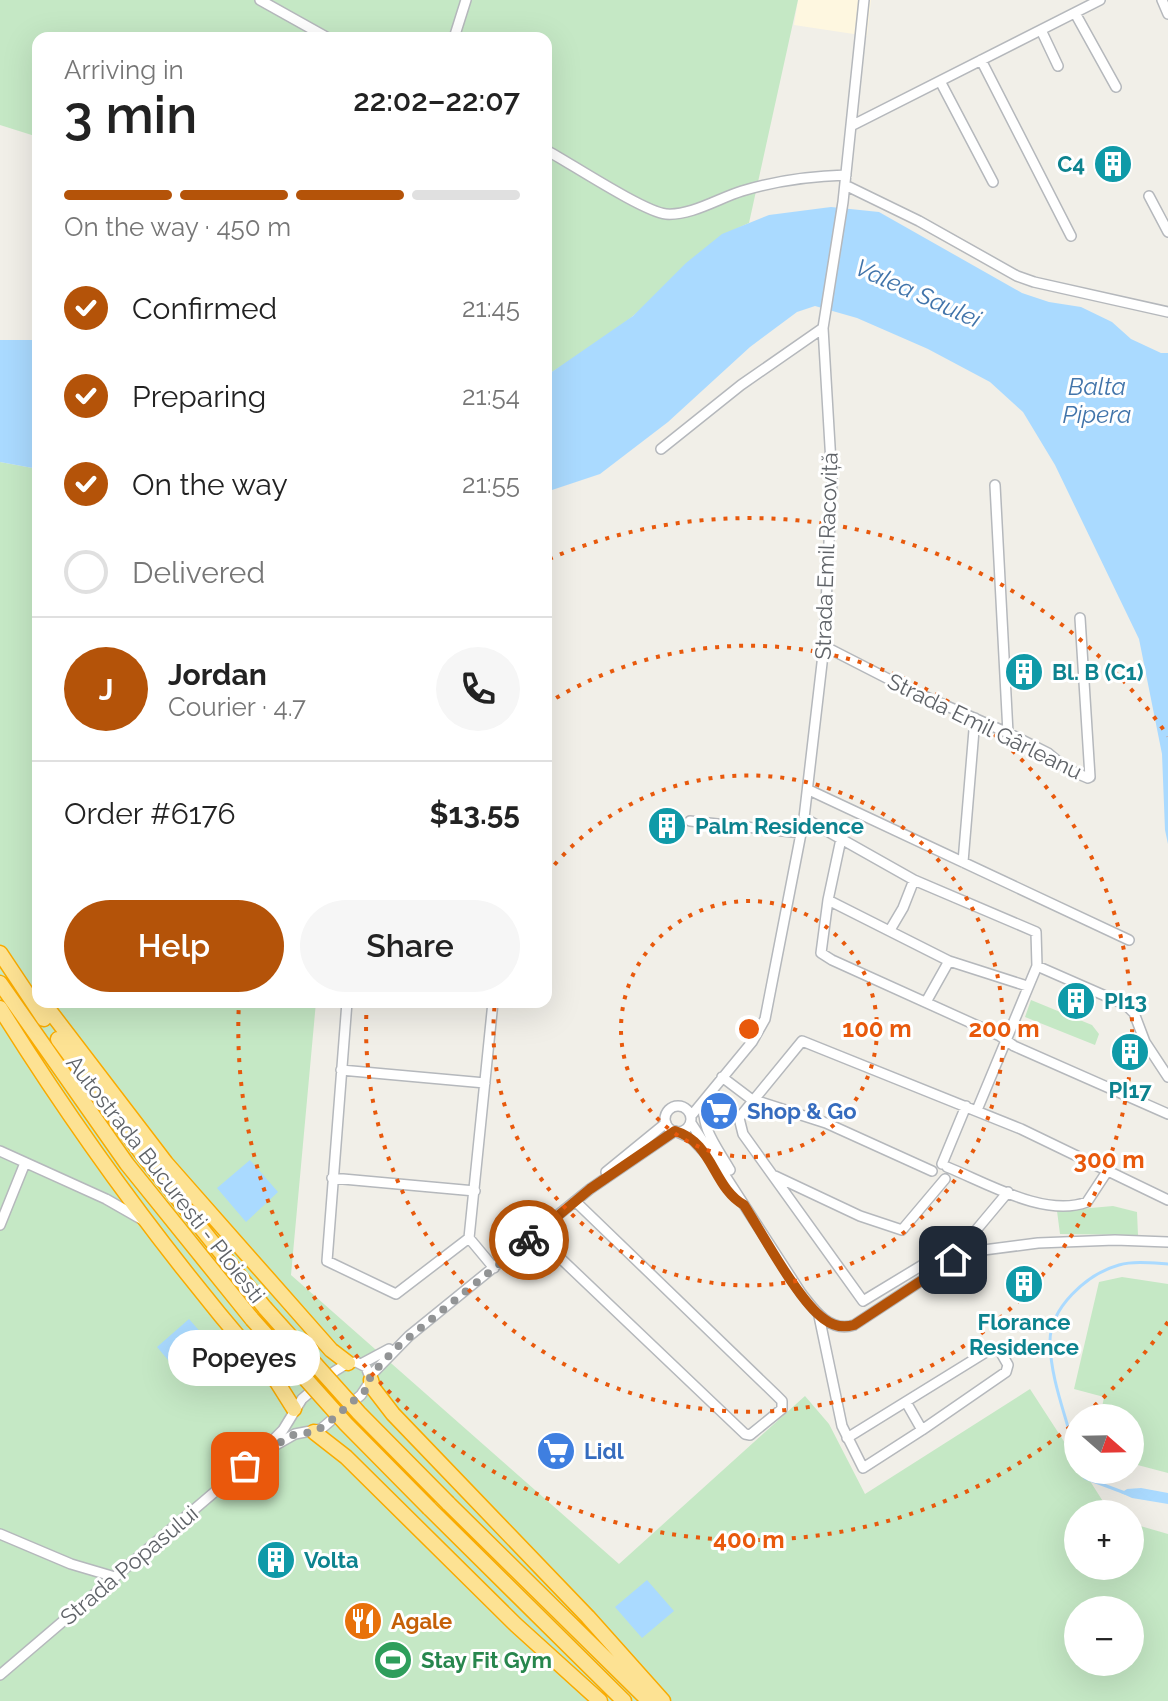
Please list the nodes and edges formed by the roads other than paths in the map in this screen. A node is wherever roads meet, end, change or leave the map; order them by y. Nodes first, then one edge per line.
1 (260, 0) edge
2 (466, 0) edge
3 (864, 0) edge
4 (1100, 0) edge
5 (1162, 0) edge
6 (1075, 13) junction
7 (1168, 14) edge
8 (1041, 30) junction
9 (317, 32) edge
10 (456, 32) edge
11 (981, 60) junction
12 (1058, 66) dead end
13 (940, 81) junction
14 (1116, 87) dead end
15 (851, 126) junction
16 (552, 153) edge
17 (845, 180) junction
18 (993, 182) dead end
19 (1149, 196) dead end
20 (1168, 232) edge
21 (1071, 236) dead end
22 (1168, 312) edge
23 (823, 328) junction
24 (661, 449) dead end
25 (995, 485) dead end
26 (1080, 618) dead end
27 (824, 646) junction
28 (975, 718) junction
29 (1008, 733) junction
30 (809, 790) junction
31 (804, 818) junction
32 (690, 821) dead end
33 (801, 833) junction
34 (841, 839) junction
35 (963, 862) junction
36 (914, 880) junction
37 (828, 900) junction
38 (890, 930) junction
39 (1129, 940) dead end
40 (0, 944) edge
41 (0, 953) edge
42 (949, 961) junction
43 (1037, 966) junction
44 (0, 983) edge
45 (1027, 986) junction
46 (32, 987) edge
47 (32, 998) edge
48 (926, 1002) junction
49 (0, 1008) edge
50 (39, 1008) edge
51 (47, 1008) edge
52 (346, 1008) edge
53 (492, 1008) edge
54 (1006, 1040) junction
55 (341, 1070) junction
56 (722, 1077) junction
57 (1168, 1077) edge
58 (485, 1083) junction
59 (708, 1094) junction
60 (751, 1099) junction
61 (966, 1106) junction
62 (977, 1110) junction
63 (1168, 1114) edge
64 (689, 1116) junction
65 (666, 1123) junction
66 (676, 1131) junction
67 (0, 1151) edge
68 (25, 1163) junction
69 (944, 1165) junction
70 (1108, 1170) junction
71 (932, 1171) junction
72 (772, 1174) junction
73 (332, 1178) junction
74 (945, 1179) junction
75 (590, 1189) junction
76 (475, 1191) junction
77 (1008, 1192) junction
78 (1168, 1200) edge
79 (575, 1201) junction
80 (744, 1205) junction
81 (143, 1220) junction
82 (0, 1225) edge
83 (535, 1234) junction
84 (471, 1240) junction
85 (1168, 1242) edge
86 (494, 1268) junction
87 (819, 1316) junction
88 (409, 1336) junction
89 (355, 1363) junction
90 (371, 1378) junction
91 (906, 1402) junction
92 (293, 1412) junction
93 (922, 1430) junction
94 (310, 1432) junction
95 (847, 1438) junction
96 (258, 1455) junction
97 (0, 1534) edge
98 (115, 1577) junction
99 (0, 1675) edge
100 (600, 1701) edge
101 (624, 1701) edge
102 (649, 1701) edge
103 (663, 1701) edge

1 - 9 street
2 - 10 street
3 - 15 street, Strada Emil Racoviță
4 - 6 street
5 - 7 street
6 - 8 street
6 - 14 street
8 - 11 street
8 - 12 street
11 - 13 street
11 - 21 street
13 - 15 street
13 - 18 street
15 - 17 street, Strada Emil Racoviță
16 - 17 street
17 - 22 street
17 - 23 street, Strada Emil Racoviță
19 - 20 street
23 - 24 street
23 - 27 street, Strada Emil Racoviță
25 - 29 street
26 - 29 street, Strada Emil Gârleanu
27 - 28 street, Strada Emil Gârleanu
27 - 30 street, Strada Emil Racoviță
28 - 29 street, Strada Emil Gârleanu
28 - 35 street
30 - 31 street, Strada Emil Racoviță
30 - 35 street
31 - 33 street, Strada Emil Racoviță
31 - 34 street
32 - 33 street
33 - 56 street, Strada Emil Racoviță
34 - 36 street
34 - 37 street
35 - 39 street
36 - 38 street
36 - 43 street
37 - 38 street
37 - 48 street
38 - 42 street
40 - 46 highway
41 - 47 highway, Autostrada Bucuresti - Ploiesti, bridge
42 - 45 street
42 - 48 street
43 - 45 street
43 - 57 street
44 - 101 highway, Autostrada Bucuresti - Ploiesti, bridge
45 - 54 street
48 - 54 street
49 - 81 highway
50 - 102 highway, Autostrada Bucuresti - Ploiesti, bridge
51 - 89 highway
52 - 55 street
53 - 58 street
54 - 62 street
54 - 63 street
55 - 58 street
55 - 73 street
56 - 59 street, Strada Emil Racoviță
56 - 60 street
58 - 76 street
59 - 64 street, Strada Emil Racoviță
59 - 80 street
60 - 61 street
60 - 71 street
60 - 72 street
61 - 62 street
61 - 69 street
62 - 70 street
64 - 65 street, Strada Emil Racoviță
64 - 66 street, Strada Emil Racoviță
64 - 80 street
65 - 66 street
65 - 75 street, Strada Emil Racoviță
66 - 75 street, Strada Emil Racoviță
66 - 80 street
67 - 68 street
68 - 81 street
68 - 82 street
69 - 71 street
69 - 74 street
69 - 77 street
70 - 77 street
70 - 78 street
71 - 74 street
72 - 74 street
72 - 77 street
73 - 76 street
73 - 84 street
75 - 79 street, Strada Emil Racoviță
76 - 84 street
79 - 83 street, Strada Emil Racoviță
79 - 83 street
80 - 87 street
81 - 92 highway
83 - 86 street, Strada Emil Racoviță
84 - 86 street
85 - 87 street
86 - 88 street, Strada Emil Racoviță
87 - 95 street
88 - 89 street, Strada Emil Racoviță
88 - 90 street, Strada Emil Racoviță
89 - 90 street
89 - 92 street, Strada Popasului
90 - 94 street, Strada Popasului
90 - 103 highway
91 - 93 street
91 - 93 street
91 - 95 street
92 - 94 street
92 - 96 street, Strada Popasului
93 - 95 street
94 - 96 street, Strada Popasului
94 - 100 highway
96 - 98 street, Strada Popasului
97 - 98 street
98 - 99 street, Strada Popasului

